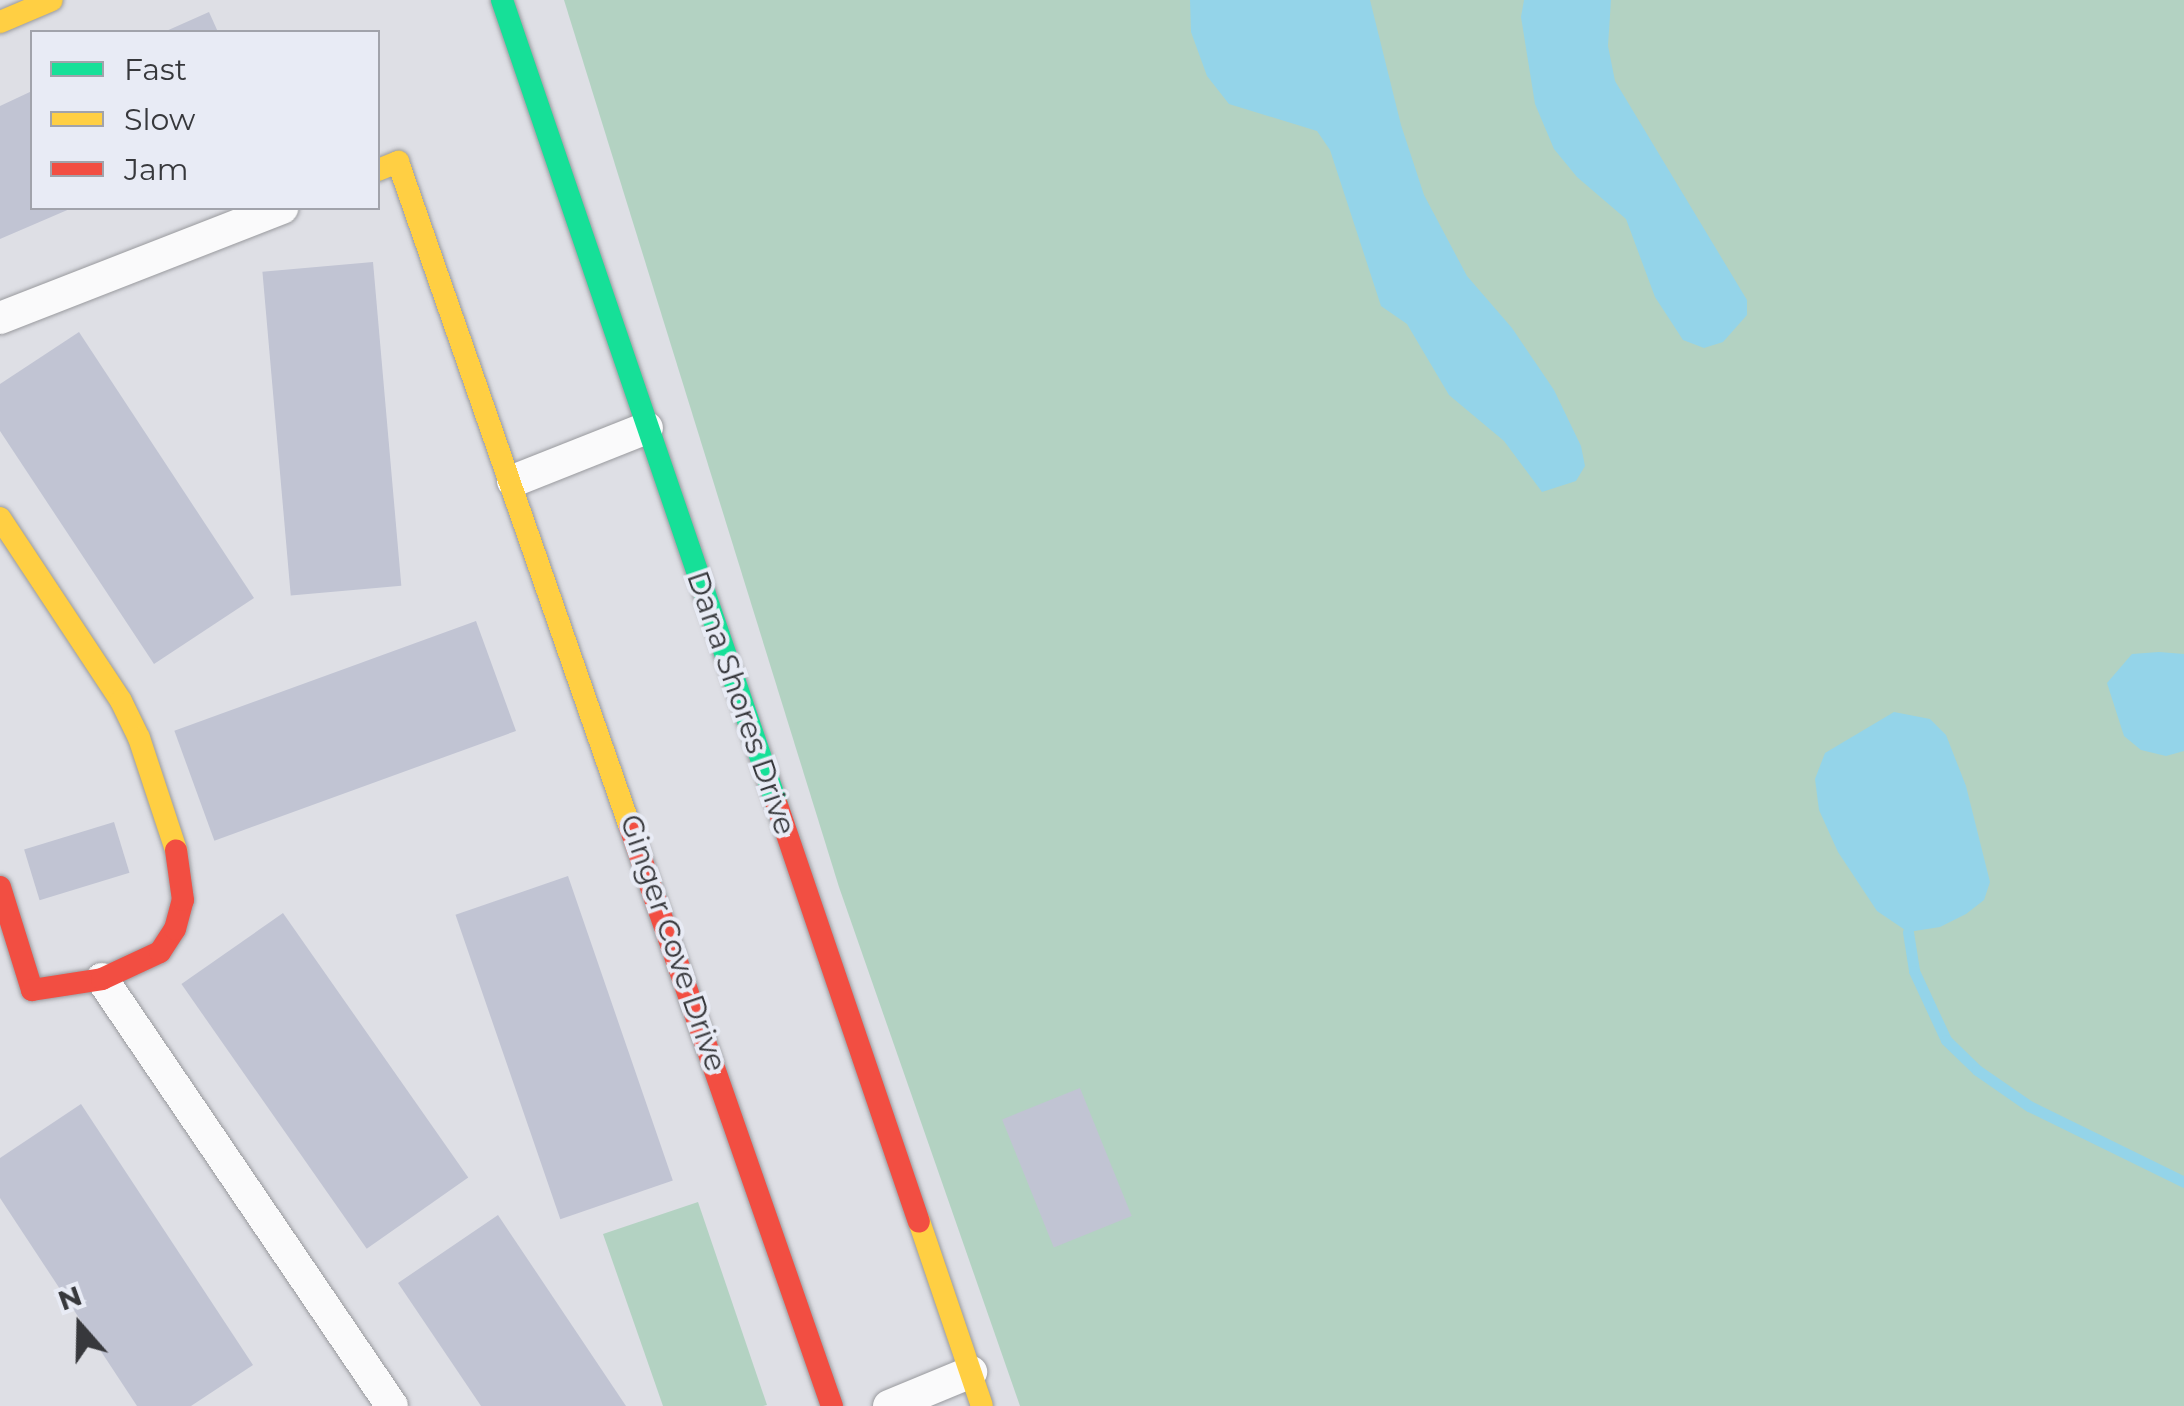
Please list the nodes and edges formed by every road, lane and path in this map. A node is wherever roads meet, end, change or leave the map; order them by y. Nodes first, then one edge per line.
1 (52, 0) edge
2 (502, 0) edge
3 (0, 22) edge
4 (380, 169) edge
5 (277, 210) edge
6 (0, 318) edge
7 (646, 428) junction
8 (513, 481) junction
9 (0, 518) edge
10 (0, 887) edge
11 (102, 979) junction
12 (970, 1372) junction
13 (392, 1406) edge
14 (832, 1406) edge
15 (889, 1406) edge
16 (982, 1406) edge

1 - 3 street
2 - 7 street, Dana Shores Drive
4 - 8 street, Ginger Cove Drive
5 - 6 street
7 - 8 street
7 - 12 street, Dana Shores Drive
8 - 14 street, Ginger Cove Drive
9 - 11 street
10 - 11 street
11 - 13 street
12 - 15 street
12 - 16 street, Dana Shores Drive

